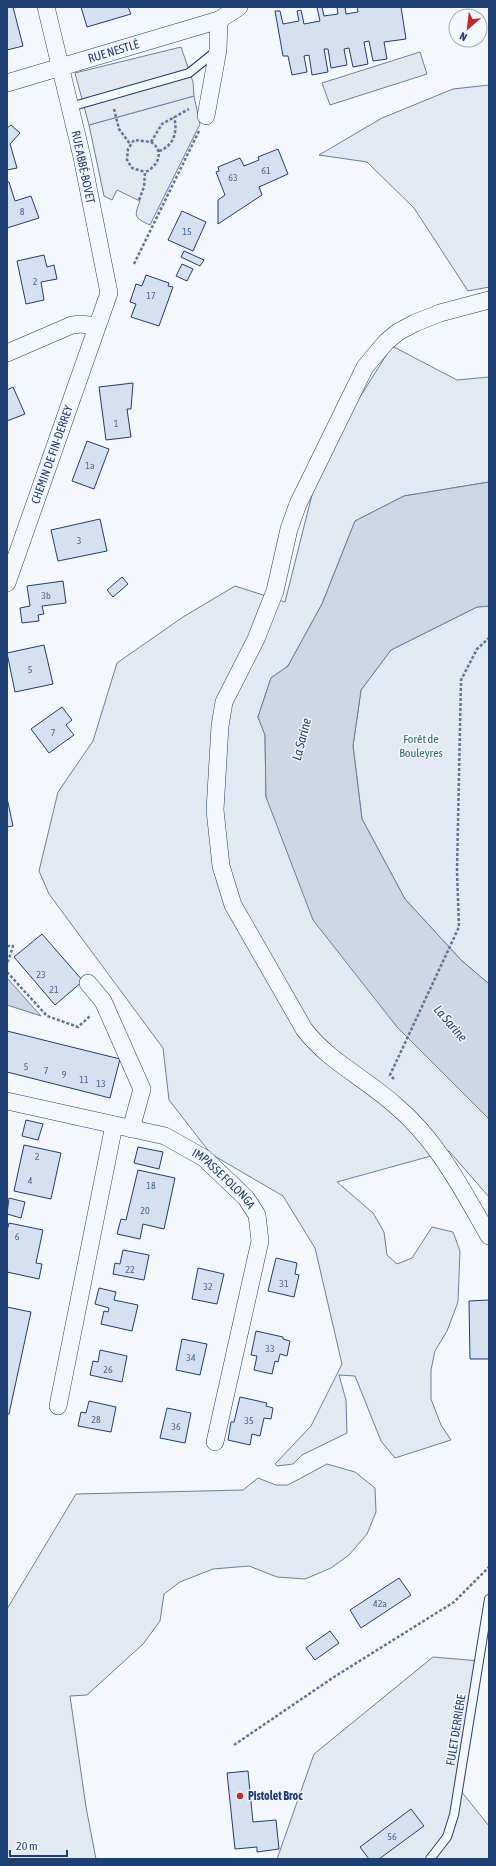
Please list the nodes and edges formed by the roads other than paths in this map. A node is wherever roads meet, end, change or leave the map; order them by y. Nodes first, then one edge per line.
1 (46, 7) edge
2 (239, 7) edge
3 (219, 20) junction
4 (218, 50) junction
5 (60, 68) junction
6 (7, 83) edge
7 (70, 107) junction
8 (206, 116) road end
9 (489, 300) edge
10 (96, 326) junction
11 (7, 353) edge
12 (7, 583) edge
13 (88, 983) dead end
14 (7, 1101) edge
15 (122, 1127) junction
16 (489, 1236) edge
17 (58, 1406) dead end
18 (215, 1442) dead end
19 (489, 1599) edge
20 (430, 1859) edge

1 - 5 street, RUE ABBÉ-BOVET
2 - 3 street, RUE NESTLÉ
3 - 4 street
3 - 5 street, RUE NESTLÉ
4 - 7 lane
4 - 8 street
5 - 6 street, RUE NESTLÉ
5 - 7 street, RUE ABBÉ-BOVET
7 - 10 street, RUE ABBÉ-BOVET
9 - 16 street
10 - 11 street
10 - 12 street, CHEMIN DE FIN-DERREY
13 - 15 street
14 - 15 street, IMPASSE FOLONGA
15 - 17 street
15 - 18 street, IMPASSE FOLONGA
19 - 20 lane, FULET DERRIÈRE

